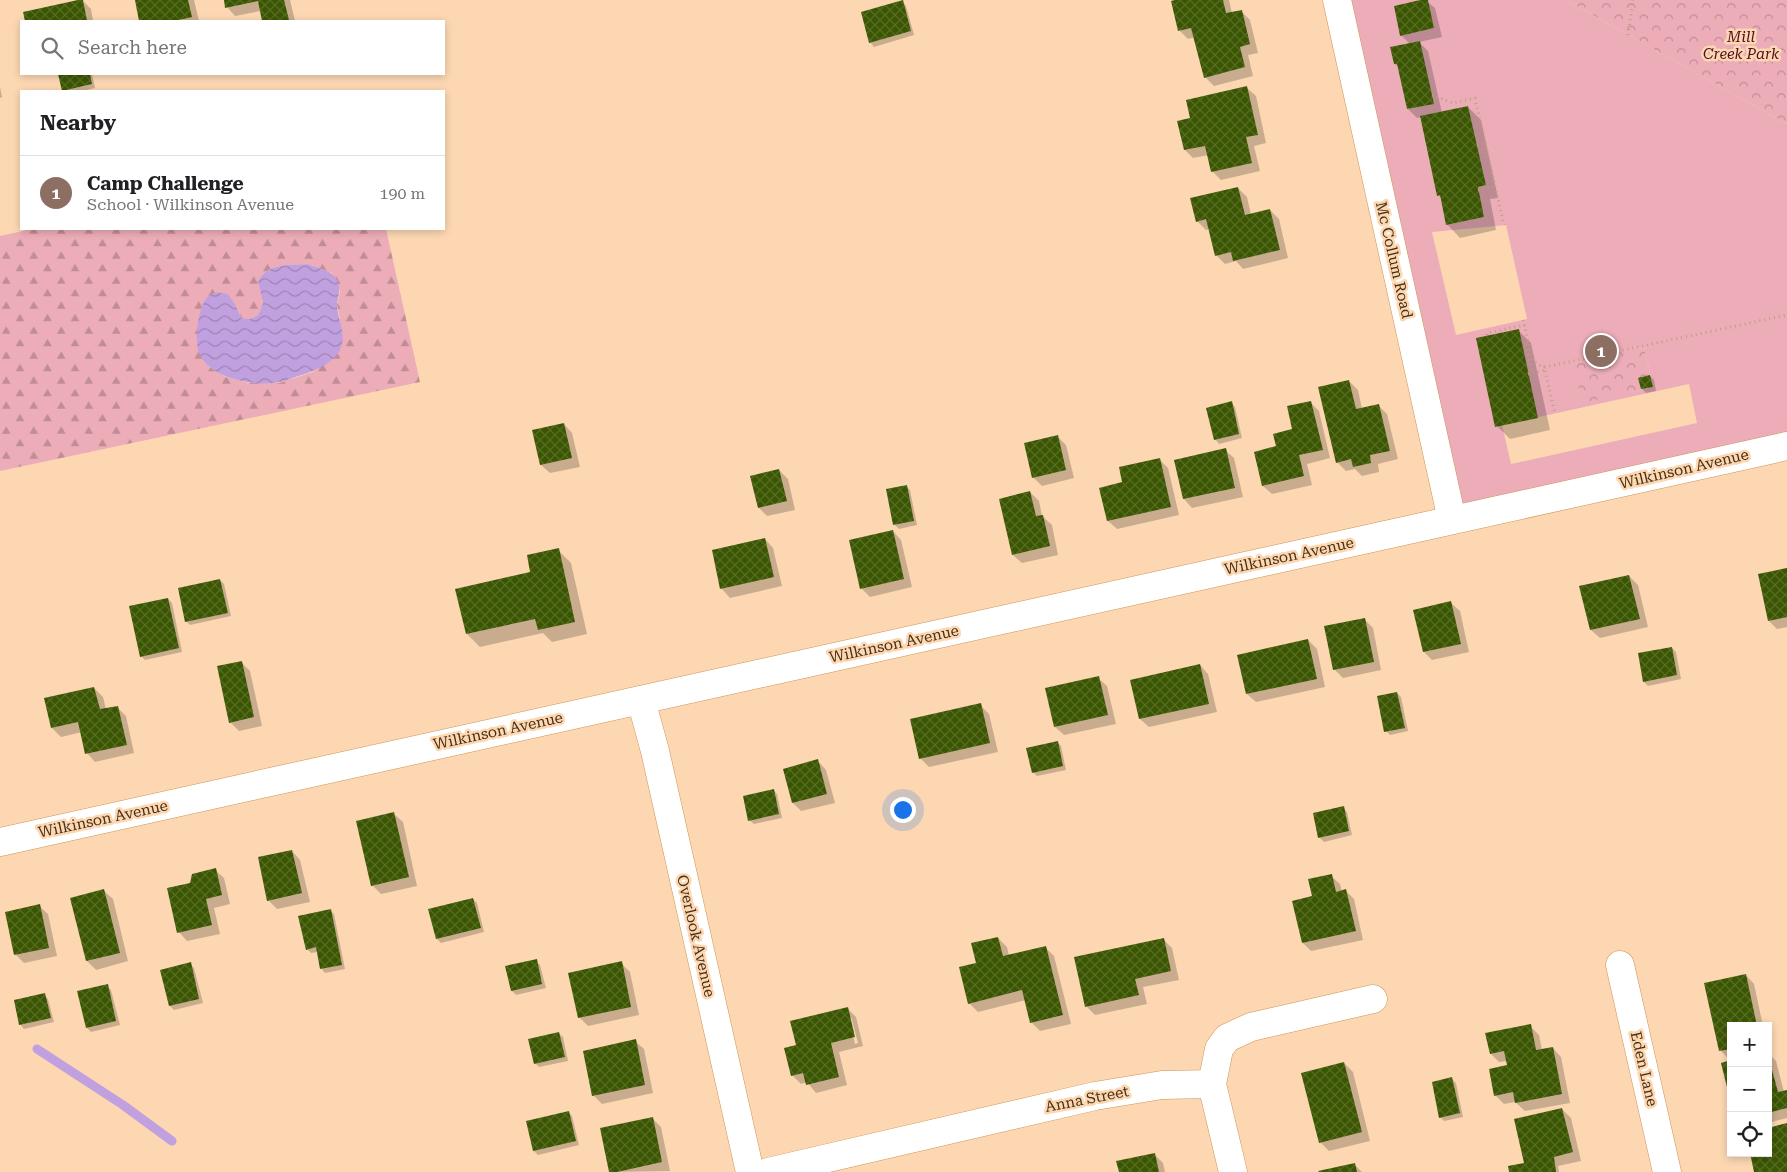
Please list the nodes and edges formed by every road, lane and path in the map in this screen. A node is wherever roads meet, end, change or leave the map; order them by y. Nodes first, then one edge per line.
1 (1337, 0) edge
2 (1633, 0) edge
3 (1628, 35) dead end
4 (1432, 95) dead end
5 (1485, 143) junction
6 (1477, 145) dead end
7 (1495, 186) junction
8 (1478, 190) dead end
9 (1504, 225) dead end
10 (1787, 315) edge
11 (1523, 320) dead end
12 (1512, 322) dead end
13 (1525, 325) junction
14 (1513, 327) junction
15 (1487, 335) dead end
16 (1528, 342) junction
17 (1544, 368) junction
18 (1554, 414) dead end
19 (1787, 446) edge
20 (1452, 520) junction
21 (641, 700) junction
22 (0, 842) edge
23 (1620, 965) dead end
24 (1373, 999) dead end
25 (1212, 1084) junction
26 (750, 1172) edge
27 (768, 1172) edge
28 (1233, 1172) edge
29 (1667, 1172) edge

1 - 20 street, Mc Collum Road
2 - 3 path
4 - 5 path
5 - 6 path
5 - 7 path
7 - 8 path
7 - 9 path
10 - 17 path
11 - 13 path
12 - 14 path
13 - 14 path
13 - 16 path
14 - 15 path
16 - 17 path
16 - 17 path
17 - 18 path
19 - 20 street, Wilkinson Avenue
20 - 21 street, Wilkinson Avenue
21 - 22 street, Wilkinson Avenue
21 - 26 street, Overlook Avenue
23 - 29 street, Eden Lane
24 - 25 street
25 - 27 street, Anna Street
25 - 28 street

